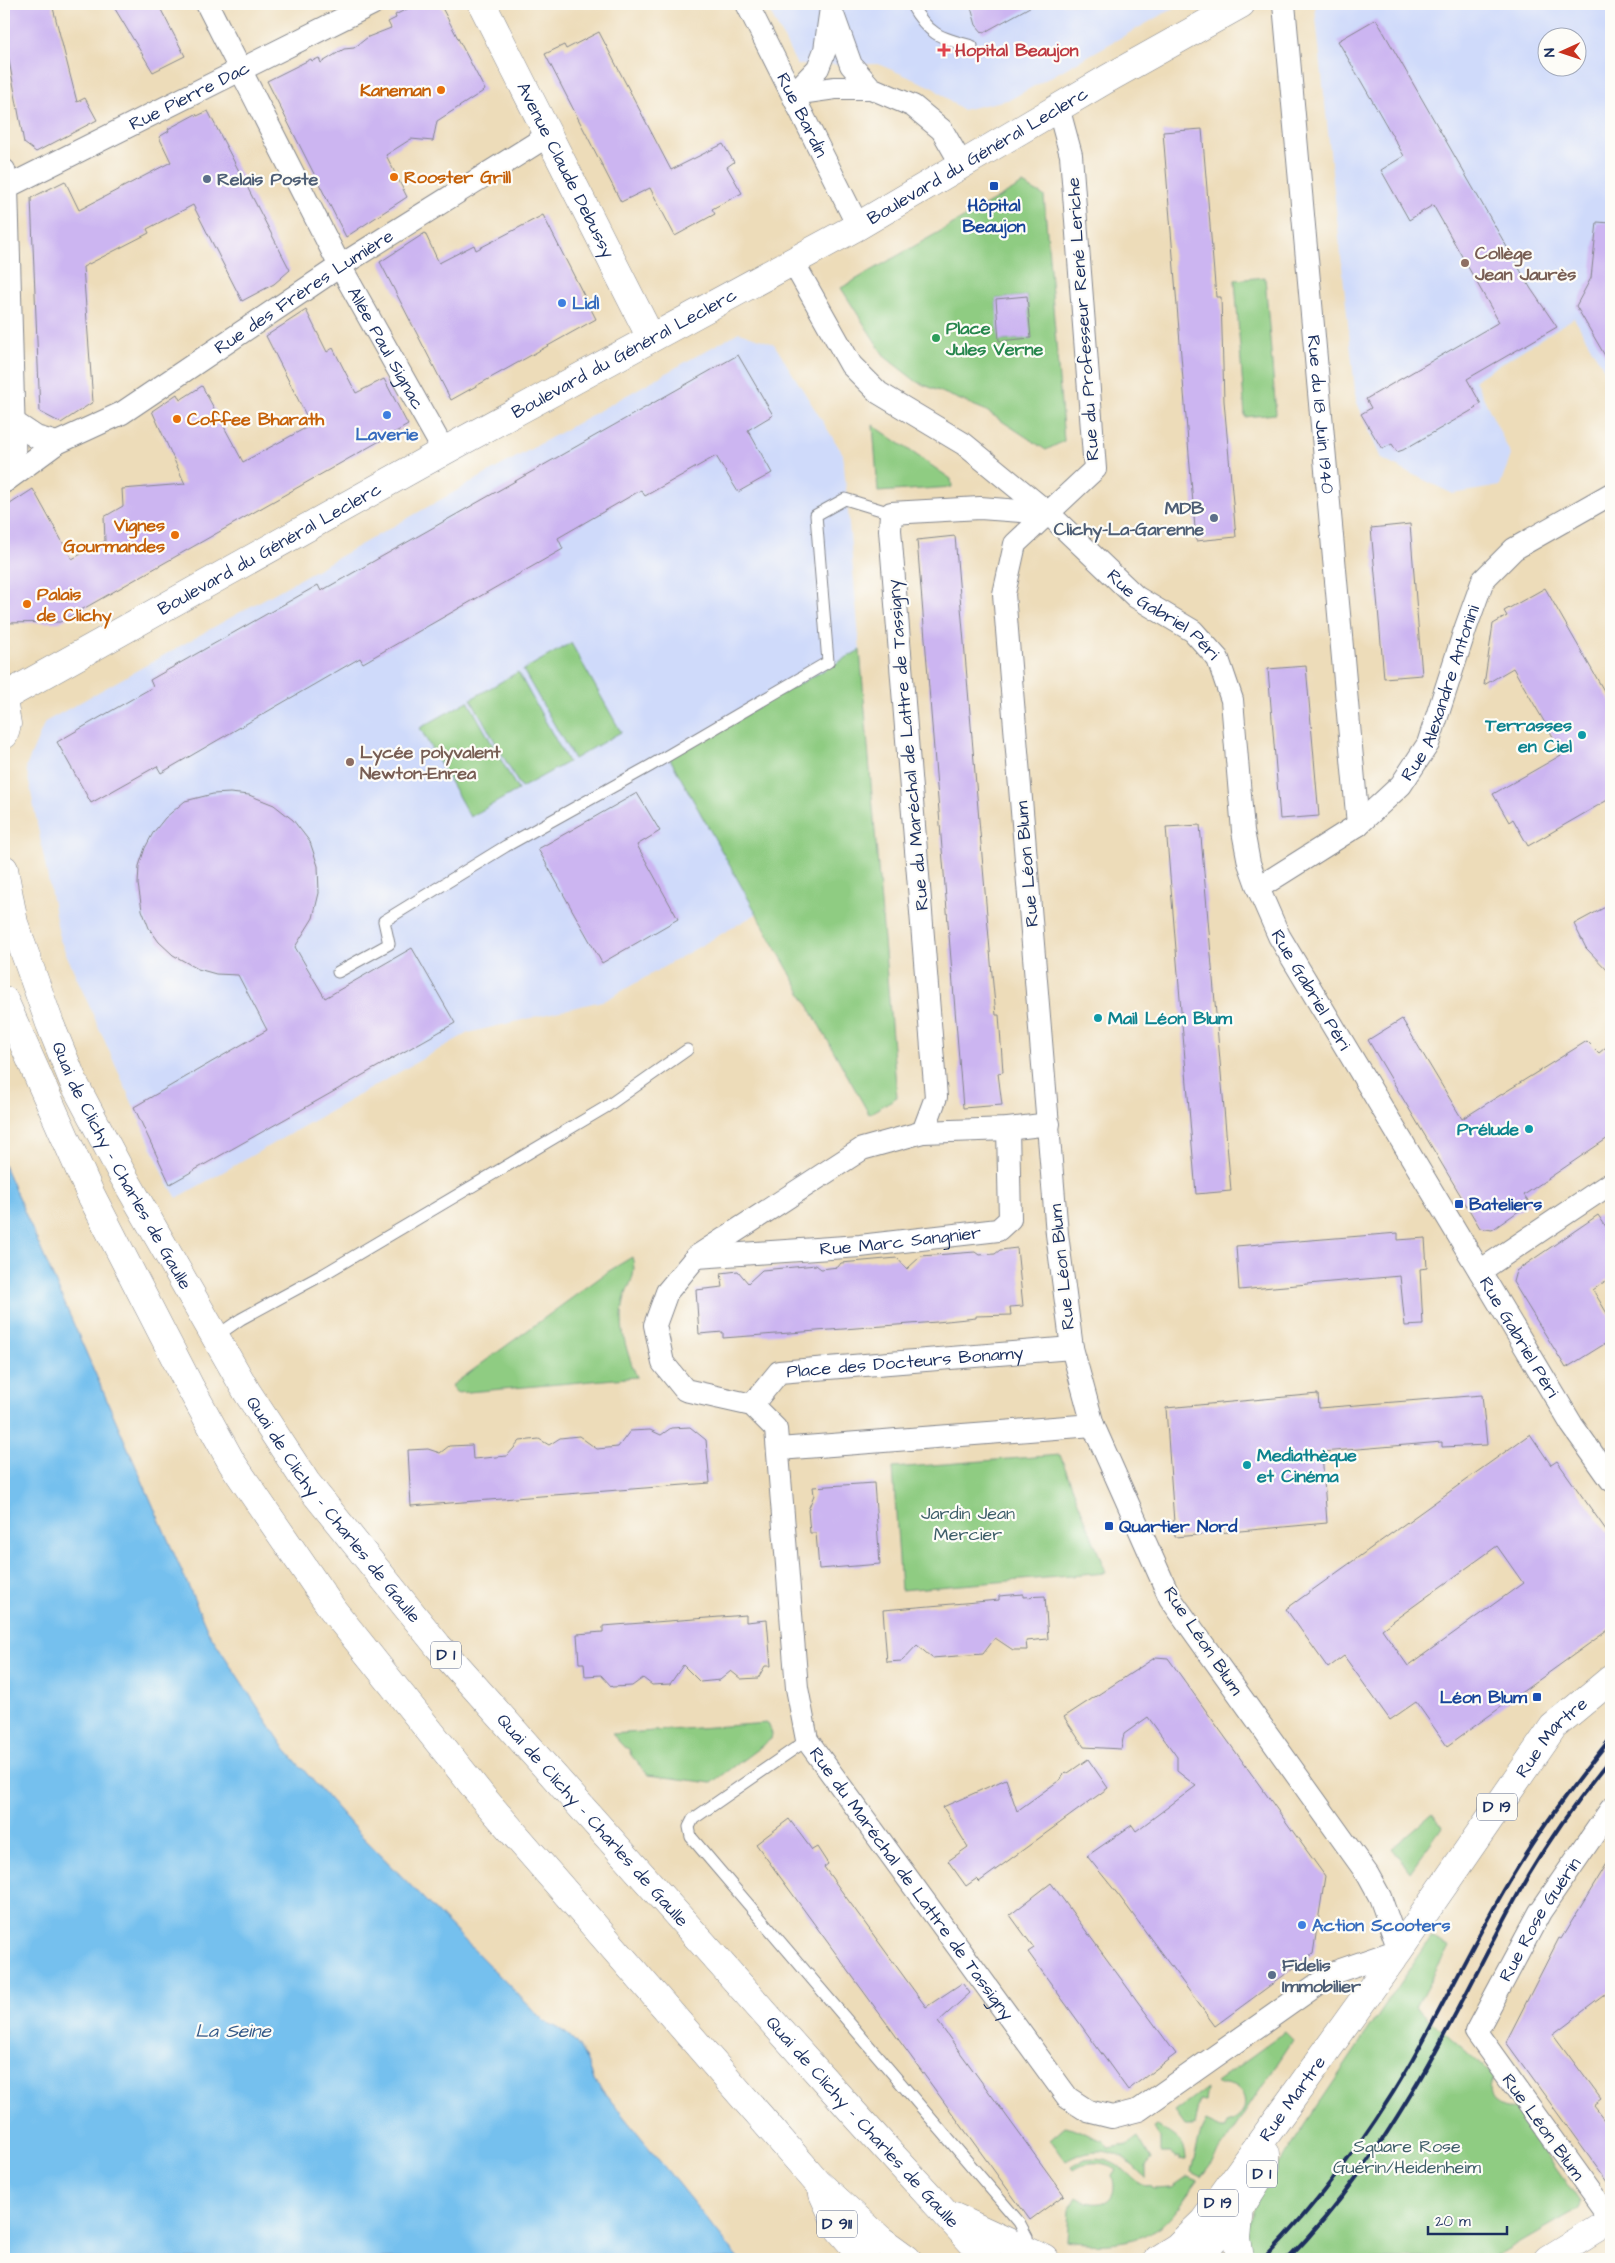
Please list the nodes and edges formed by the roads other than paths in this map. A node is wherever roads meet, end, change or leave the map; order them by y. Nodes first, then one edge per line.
1 (206, 4) edge
2 (372, 4) edge
3 (482, 4) edge
4 (747, 4) edge
5 (911, 4) edge
6 (1241, 4) edge
7 (1284, 4) edge
8 (831, 6) edge
9 (972, 46) dead end
10 (240, 71) junction
11 (871, 88) junction
12 (793, 94) junction
13 (1058, 107) junction
14 (549, 135) junction
15 (962, 165) junction
16 (5, 178) edge
17 (858, 226) junction
18 (793, 262) junction
19 (340, 266) junction
20 (651, 338) junction
21 (15, 423) junction
22 (57, 443) junction
23 (444, 451) junction
24 (10, 477) edge
25 (1611, 494) edge
26 (891, 513) junction
27 (1048, 513) junction
28 (4, 697) edge
29 (4, 706) edge
30 (4, 735) edge
31 (1358, 825) junction
32 (4, 869) edge
33 (1258, 888) junction
34 (338, 972) dead end
35 (4, 1000) edge
36 (687, 1050) dead end
37 (1049, 1124) junction
38 (1008, 1129) junction
39 (923, 1132) junction
40 (1611, 1183) edge
41 (696, 1257) junction
42 (1480, 1271) junction
43 (216, 1337) junction
44 (1072, 1348) junction
45 (752, 1405) junction
46 (1093, 1425) junction
47 (779, 1449) junction
48 (1611, 1480) edge
49 (1611, 1679) edge
50 (807, 1740) junction
51 (1611, 1809) edge
52 (1399, 1950) junction
53 (1476, 2032) joint
54 (1267, 2135) junction
55 (818, 2183) junction
56 (1240, 2208) junction
57 (946, 2213) junction
58 (1611, 2220) edge
59 (1016, 2245) junction
60 (1550, 2258) edge
61 (865, 2259) edge
62 (907, 2259) edge
63 (987, 2259) edge
64 (1045, 2259) edge
65 (1158, 2259) edge
66 (1197, 2259) edge
67 (1240, 2259) edge

1 - 10 street, Allée Paul Signac
2 - 10 street, Rue Pierre Dac
3 - 14 main road, Avenue Claude Debussy
4 - 12 street, Rue Bardin
5 - 9 lane
6 - 13 main road, Boulevard du Général Leclerc
7 - 31 street, Rue du 18 Juin 1940
8 - 11 street
8 - 12 street
10 - 16 street, Rue Pierre Dac
10 - 19 street, Allée Paul Signac
11 - 12 street
11 - 15 street
12 - 17 street, Rue Bardin
13 - 15 main road, Boulevard du Général Leclerc
13 - 27 street, Rue du Professeur René Leriche
14 - 19 street, Rue des Frères Lumière
14 - 20 main road, Avenue Claude Debussy
15 - 17 main road, Boulevard du Général Leclerc
16 - 21 street
17 - 18 main road, Boulevard du Général Leclerc
18 - 20 main road, Boulevard du Général Leclerc
18 - 27 street
19 - 22 street, Rue des Frères Lumière
19 - 23 street, Allée Paul Signac
20 - 23 main road, Boulevard du Général Leclerc
21 - 22 street
21 - 24 street
22 - 24 street, Rue des Frères Lumière
23 - 28 main road, Boulevard du Général Leclerc
25 - 31 street, Rue Alexandre Antonini
26 - 27 street
26 - 34 lane
26 - 39 street, Rue du Maréchal de Lattre de Tassigny
27 - 33 street, Rue Gabriel Péri
27 - 37 street, Rue Léon Blum
29 - 30 main road
31 - 33 street, Rue Alexandre Antonini
32 - 43 main road, Quai de Clichy - Charles de Gaulle / D 1
33 - 42 street, Rue Gabriel Péri
35 - 55 main road, Quai de Clichy - Charles de Gaulle
36 - 43 lane
37 - 38 street
37 - 44 street, Rue Léon Blum
38 - 39 street
38 - 41 street, Rue Marc Sangnier
39 - 41 street
40 - 42 street
41 - 45 street
42 - 48 street, Rue Gabriel Péri
43 - 57 main road, Quai de Clichy - Charles de Gaulle / D 1
44 - 45 street, Place des Docteurs Bonamy
44 - 46 street, Rue Léon Blum
45 - 47 street, Rue du Maréchal de Lattre de Tassigny
46 - 47 street
46 - 52 street, Rue Léon Blum
47 - 50 street, Rue du Maréchal de Lattre de Tassigny
49 - 52 main road, Rue Martre / D 19
50 - 52 street, Rue du Maréchal de Lattre de Tassigny
50 - 59 lane
51 - 53 street, Rue Rose Guérin
52 - 54 main road, Rue Martre / D 19
53 - 58 street, Rue Léon Blum
54 - 56 main road, D 1
54 - 65 main road, Rue Martre / D 19
55 - 61 main road, D 911
55 - 62 main road, Quai de Clichy - Charles de Gaulle
56 - 66 main road, D 1
56 - 67 main road
57 - 59 main road, D 1
57 - 63 main road, Quai de Clichy - Charles de Gaulle / D 1
58 - 60 main road
59 - 64 main road, D 1

